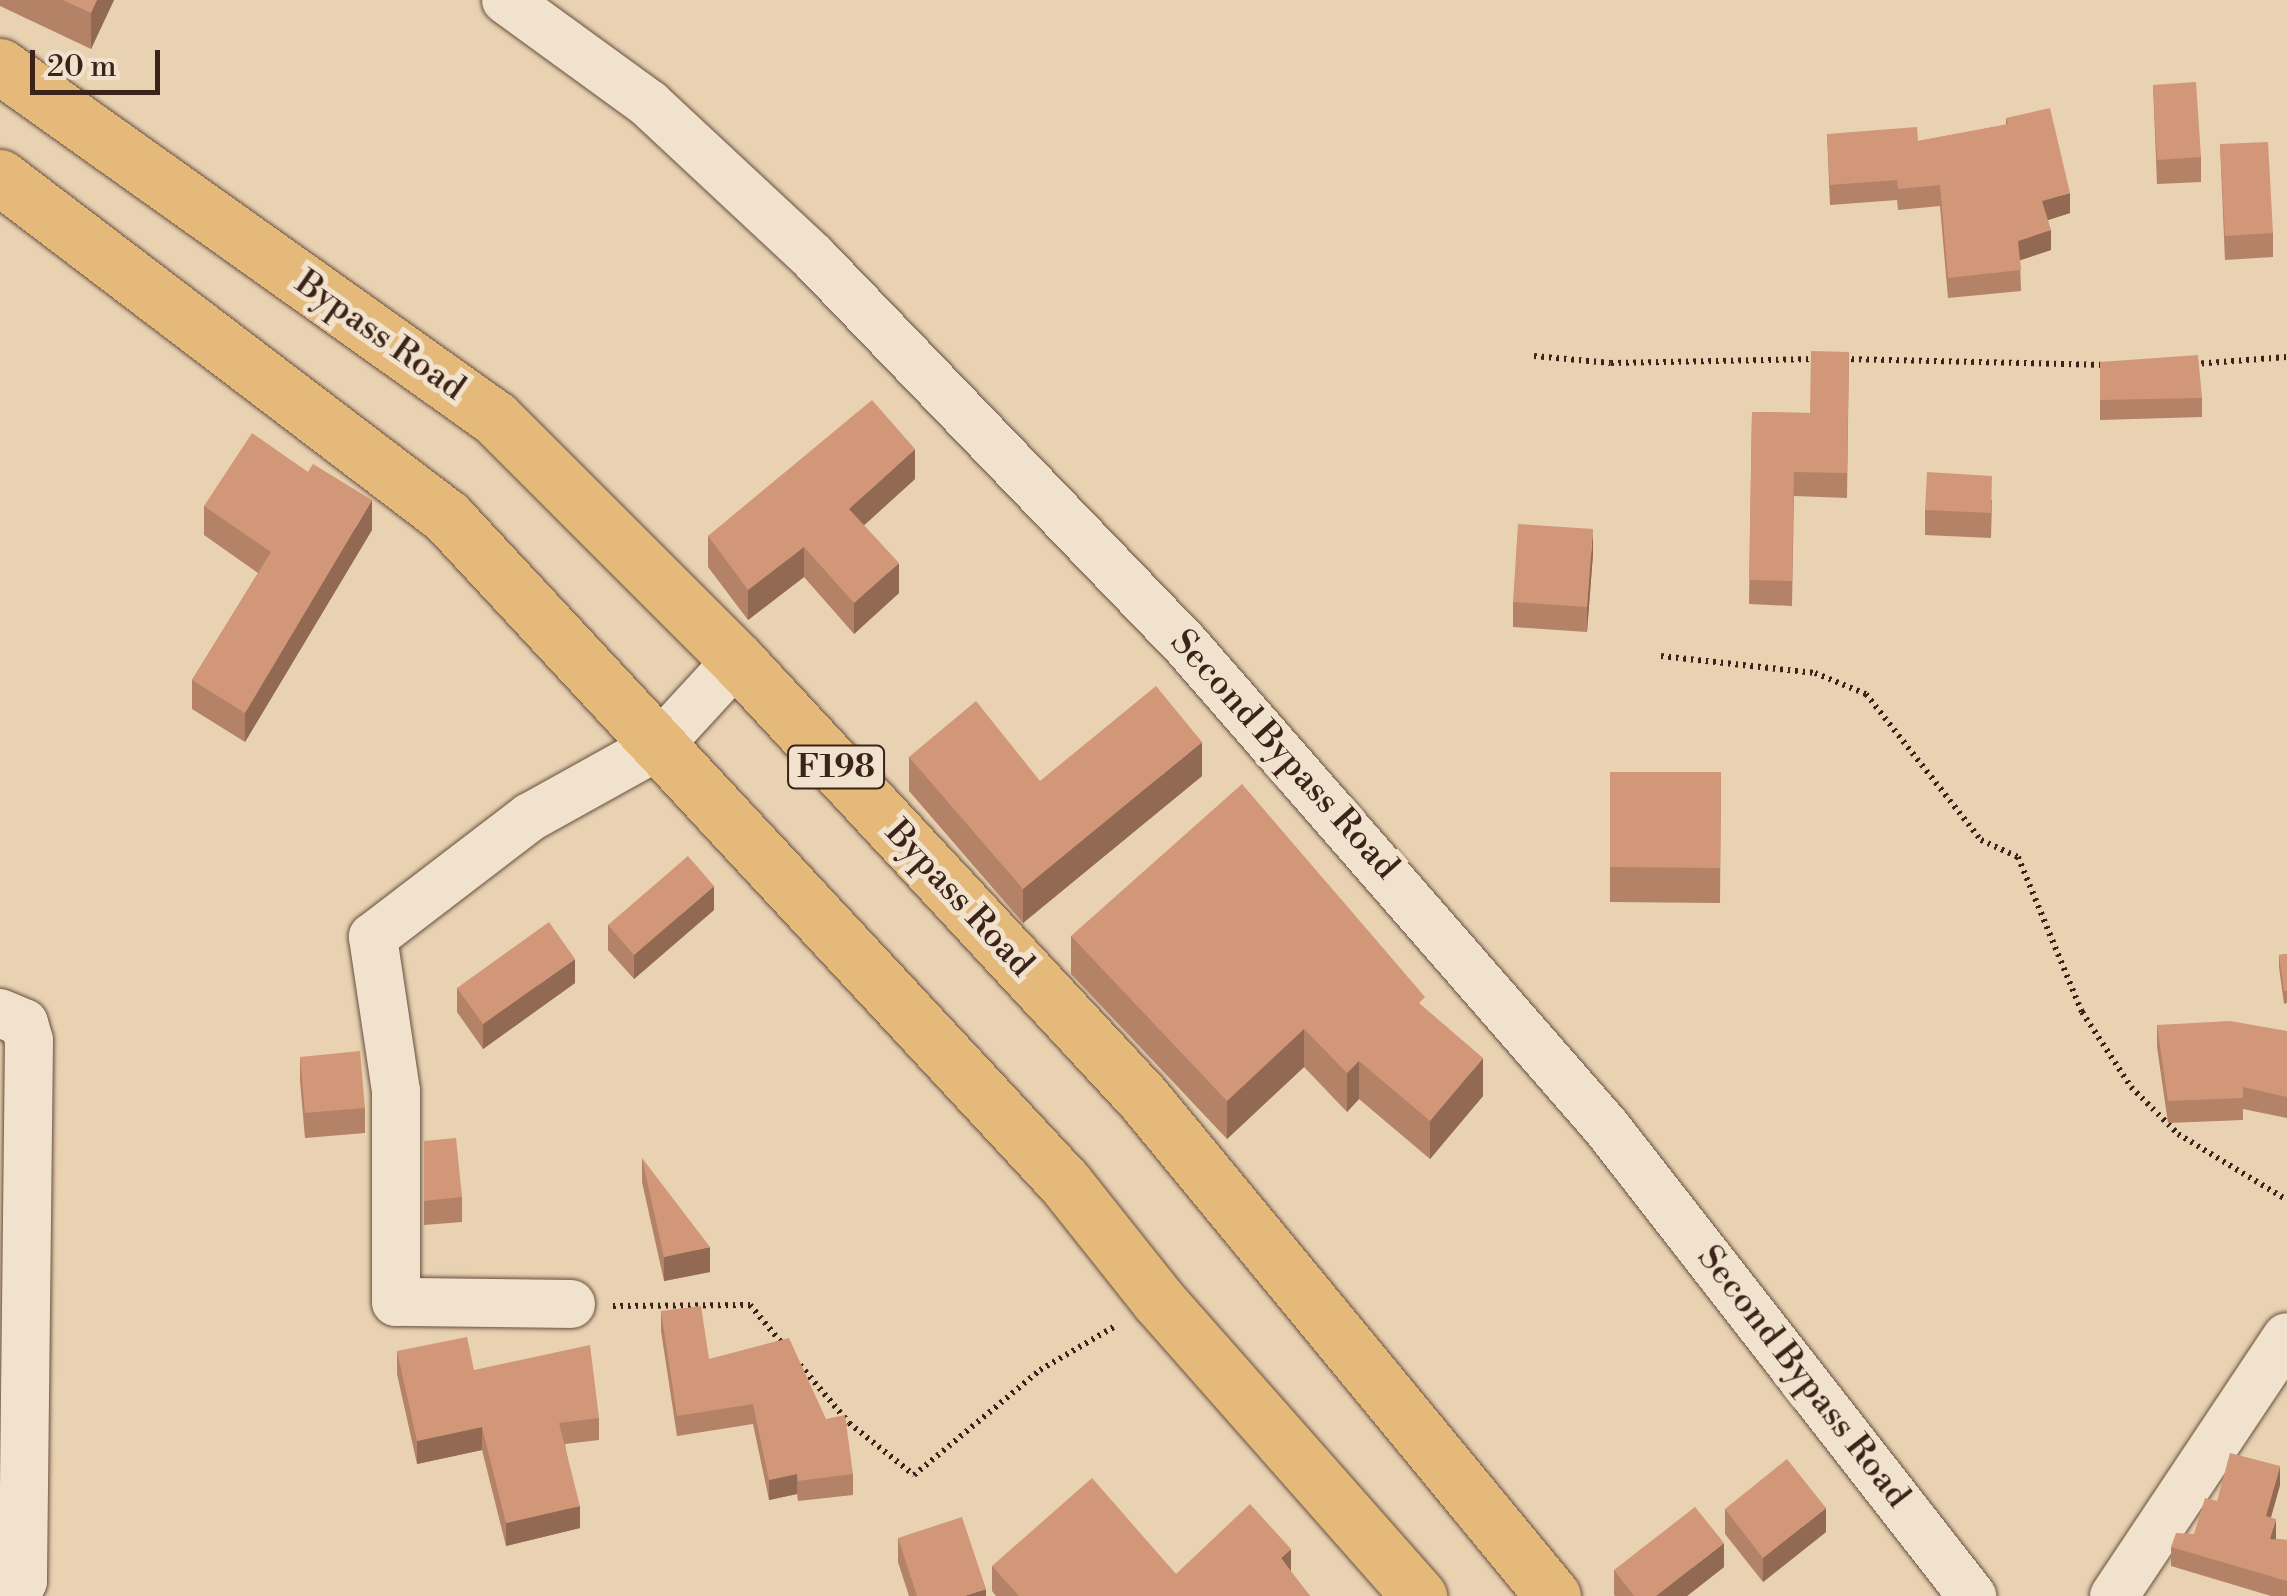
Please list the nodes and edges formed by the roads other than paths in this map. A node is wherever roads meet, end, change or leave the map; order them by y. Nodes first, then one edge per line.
1 (506, 0) edge
2 (0, 66) edge
3 (0, 177) edge
4 (737, 660) junction
5 (658, 746) junction
6 (0, 1014) edge
7 (572, 1304) road end
8 (2287, 1337) edge
9 (2140, 1584) edge
10 (16, 1596) edge
11 (1419, 1596) edge
12 (1553, 1596) edge
13 (1972, 1596) edge

1 - 13 street, Second Bypass Road
2 - 4 main road, Bypass Road / F198
3 - 5 main road
4 - 5 street
4 - 12 main road, Bypass Road / F198
5 - 7 street
5 - 11 main road
6 - 10 street
8 - 9 street

